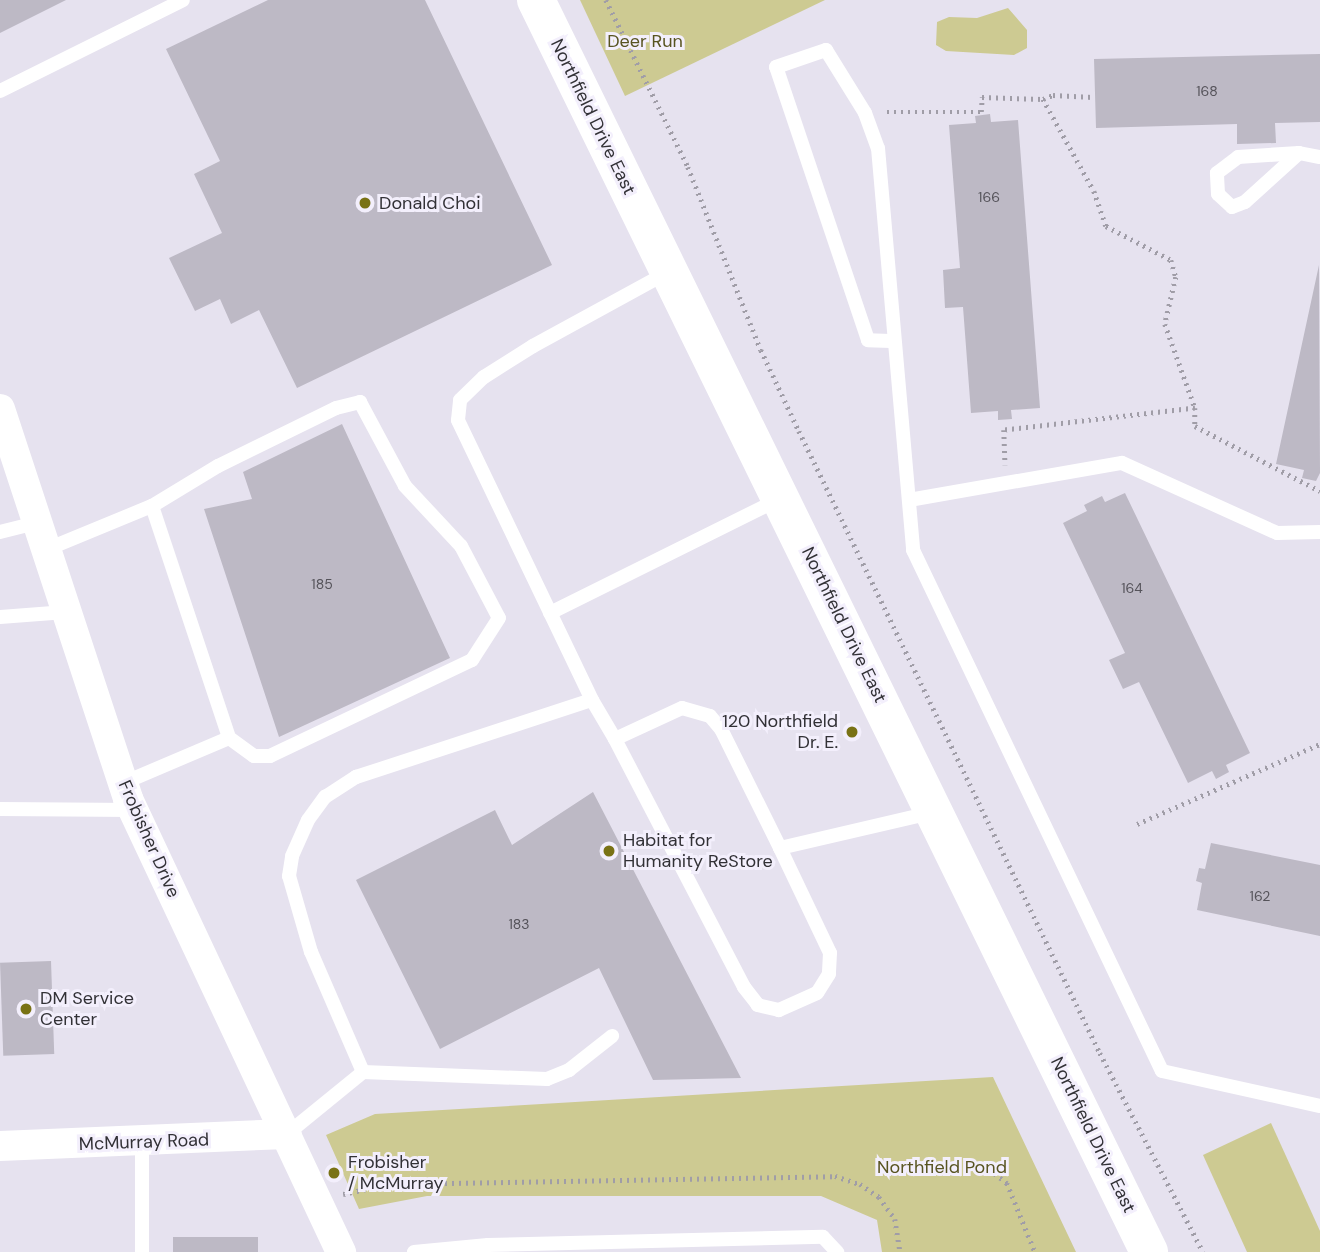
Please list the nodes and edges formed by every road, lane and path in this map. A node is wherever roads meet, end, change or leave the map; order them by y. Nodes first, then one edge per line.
1 (183, 0) edge
2 (536, 0) edge
3 (606, 0) edge
4 (0, 91) edge
5 (1093, 97) dead end
6 (1043, 99) junction
7 (865, 113) junction
8 (1298, 153) junction
9 (1320, 157) edge
10 (670, 272) junction
11 (891, 341) junction
12 (1195, 408) junction
13 (0, 409) edge
14 (1005, 483) junction
15 (1320, 491) edge
16 (782, 498) junction
17 (909, 500) junction
18 (152, 506) junction
19 (0, 532) edge
20 (1320, 532) edge
21 (41, 536) junction
22 (66, 612) junction
23 (550, 613) junction
24 (0, 617) edge
25 (592, 700) junction
26 (229, 738) junction
27 (615, 739) junction
28 (1320, 744) edge
29 (129, 797) junction
30 (0, 809) edge
31 (936, 812) junction
32 (1138, 824) dead end
33 (780, 848) junction
34 (612, 1036) dead end
35 (363, 1072) junction
36 (1320, 1106) edge
37 (287, 1134) junction
38 (142, 1143) junction
39 (0, 1146) edge
40 (989, 1169) dead end
41 (343, 1195) dead end
42 (483, 1249) edge
43 (142, 1252) edge
44 (341, 1252) edge
45 (414, 1252) edge
46 (837, 1252) edge
47 (900, 1252) edge
48 (1035, 1252) edge
49 (1149, 1252) edge
50 (1203, 1252) edge

1 - 4 lane
2 - 10 main road, Northfield Drive East
3 - 50 path
5 - 6 path
6 - 7 path
6 - 12 path
7 - 11 lane
7 - 11 lane
8 - 8 lane
8 - 9 lane
10 - 16 main road, Northfield Drive East
10 - 23 lane
11 - 17 lane
12 - 14 path
12 - 15 path
13 - 21 street, Frobisher Drive
14 - 17 lane
14 - 20 lane
16 - 23 lane
16 - 31 main road, Northfield Drive East
17 - 36 lane
18 - 21 lane
18 - 26 lane
18 - 26 lane
19 - 21 lane
21 - 22 street, Frobisher Drive
22 - 24 lane
22 - 29 street, Frobisher Drive
23 - 25 lane
25 - 27 lane
25 - 35 lane
26 - 29 lane
27 - 33 lane
27 - 33 lane
28 - 32 path
29 - 30 lane
29 - 37 street, Frobisher Drive
31 - 33 lane
31 - 49 main road, Northfield Drive East
34 - 35 lane
35 - 37 lane
37 - 38 street, McMurray Road
37 - 44 street, Frobisher Drive
38 - 39 street, McMurray Road
38 - 43 lane
40 - 48 path
41 - 47 path
42 - 45 lane
42 - 46 lane

